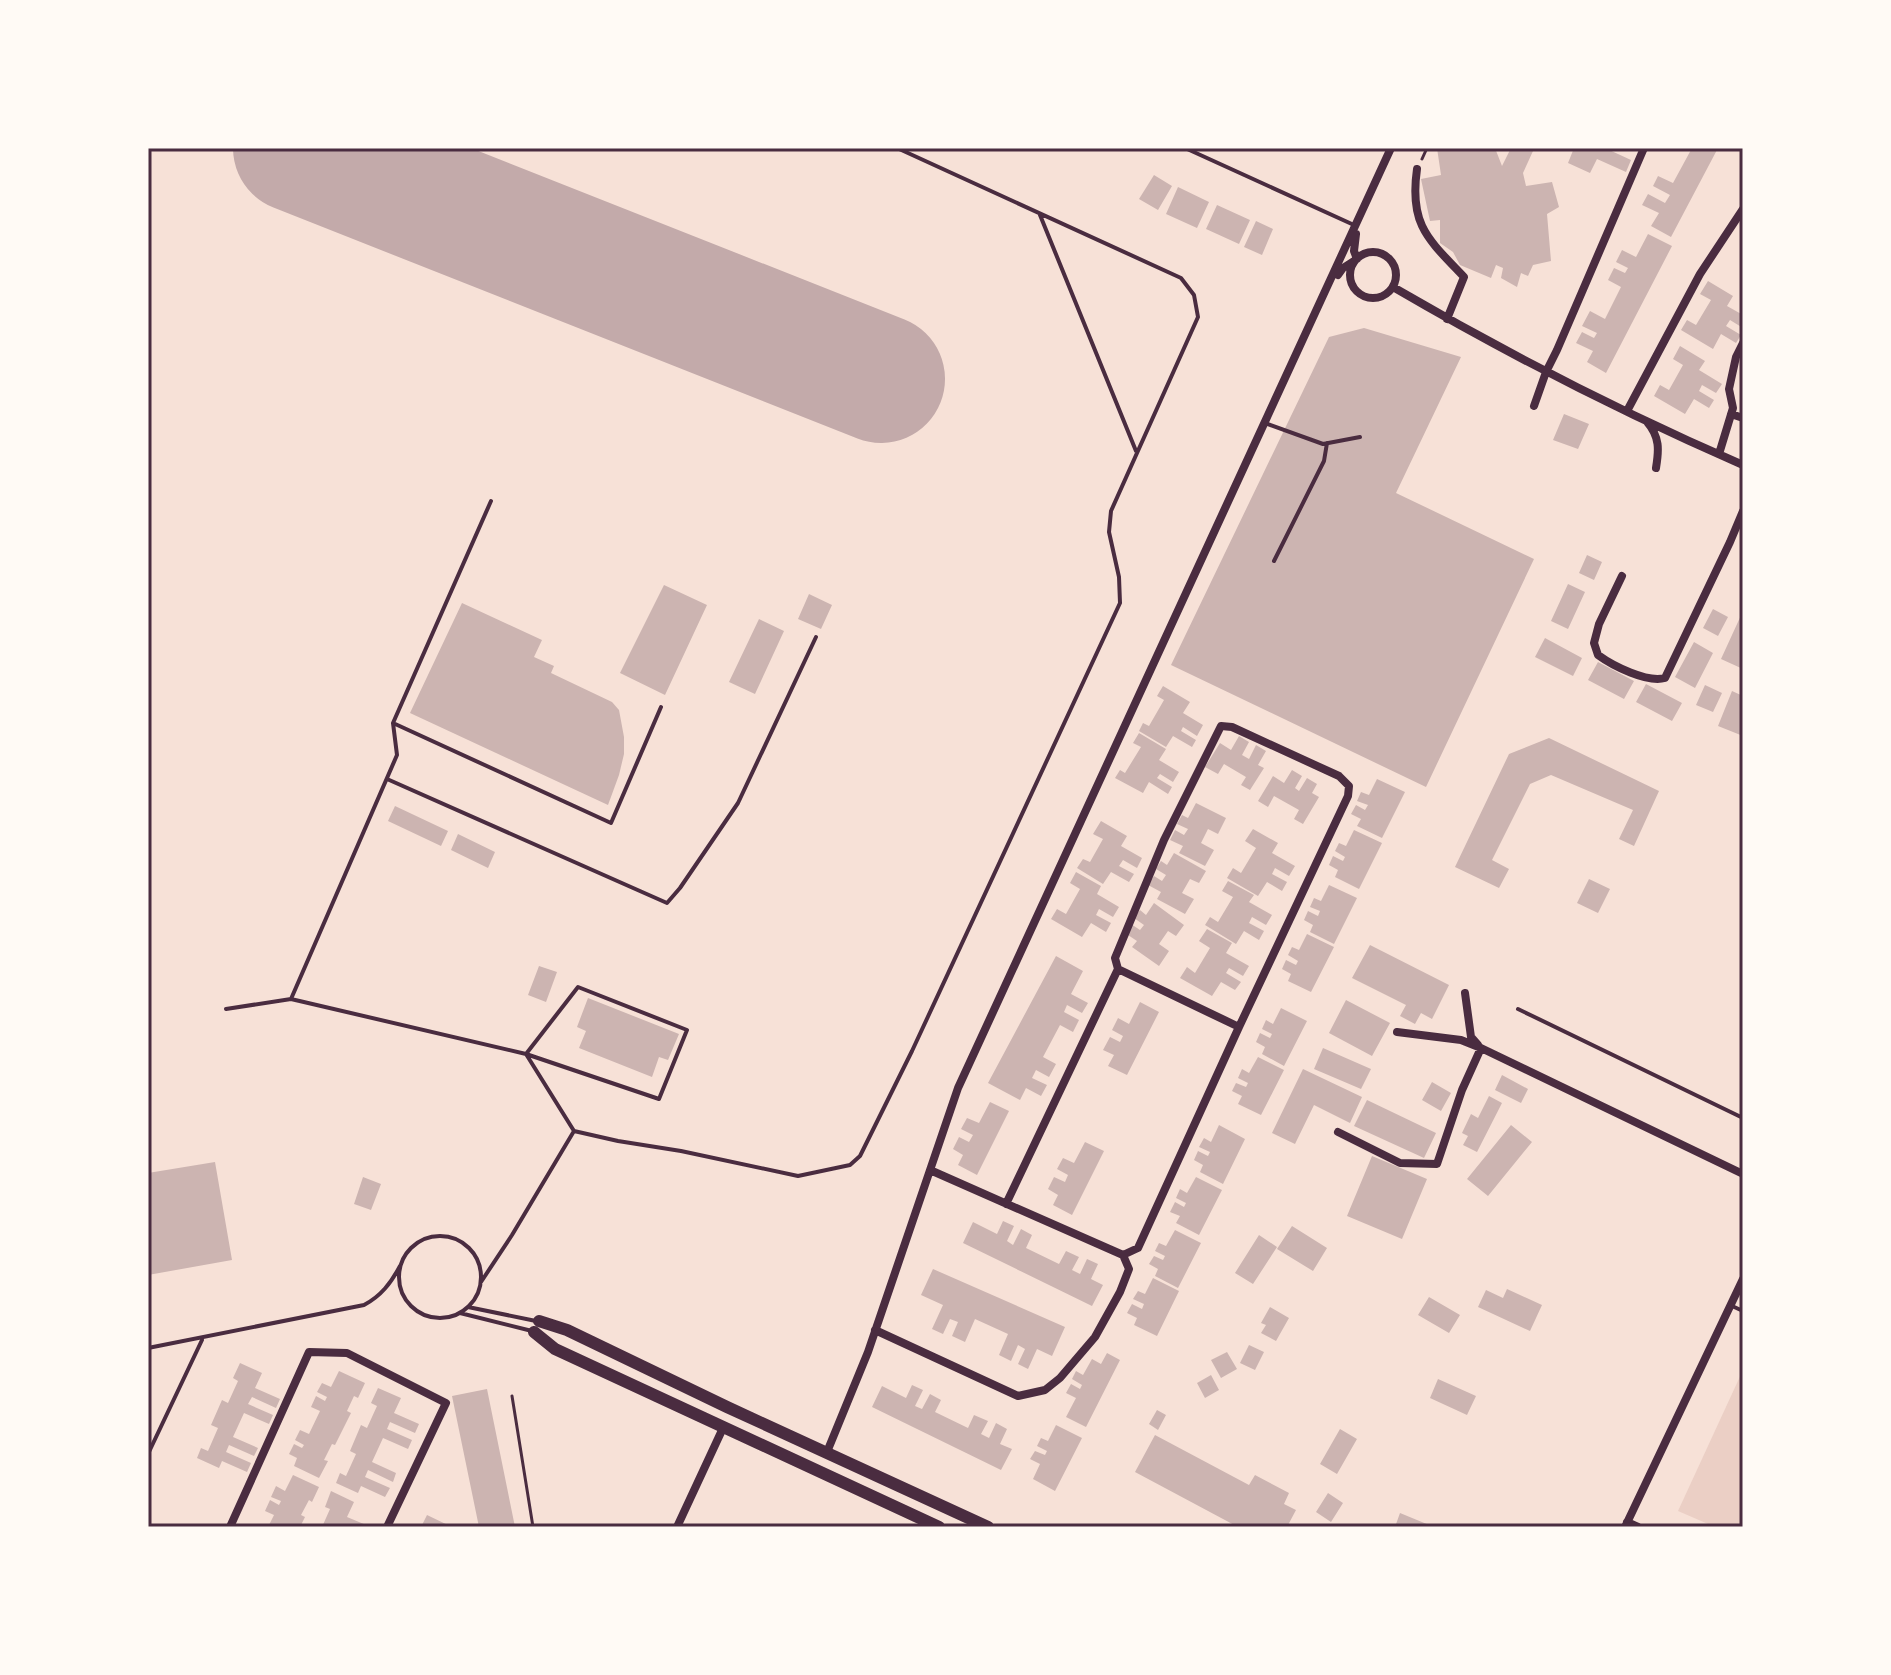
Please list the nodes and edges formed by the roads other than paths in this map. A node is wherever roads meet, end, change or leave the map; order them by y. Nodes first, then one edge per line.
1 (897, 148) edge
2 (1185, 148) edge
3 (1391, 148) edge
4 (1644, 148) edge
5 (1417, 169) dead end
6 (1743, 209) edge
7 (1039, 213) junction
8 (1358, 222) junction
9 (1357, 259) junction
10 (1393, 287) junction
11 (1327, 290) junction
12 (1447, 319) junction
13 (1743, 343) edge
14 (1546, 372) junction
15 (1534, 406) dead end
16 (1627, 411) junction
17 (1731, 414) junction
18 (1743, 418) edge
19 (1644, 419) junction
20 (1265, 423) junction
21 (1360, 437) dead end
22 (1327, 443) junction
23 (1136, 452) junction
24 (1719, 454) junction
25 (1743, 465) edge
26 (1656, 468) dead end
27 (491, 501) dead end
28 (1743, 511) edge
29 (1274, 561) dead end
30 (1622, 576) dead end
31 (816, 637) dead end
32 (661, 707) dead end
33 (393, 723) junction
34 (387, 779) junction
35 (1118, 969) junction
36 (1465, 993) dead end
37 (291, 999) junction
38 (226, 1009) dead end
39 (1518, 1009) dead end
40 (1239, 1027) junction
41 (1397, 1032) dead end
42 (1481, 1048) junction
43 (526, 1054) junction
44 (1743, 1118) edge
45 (574, 1131) junction
46 (1338, 1132) dead end
47 (930, 1170) junction
48 (1743, 1174) edge
49 (1006, 1204) junction
50 (1123, 1255) junction
51 (400, 1266) junction
52 (1743, 1279) edge
53 (481, 1282) junction
54 (1730, 1305) junction
55 (468, 1307) junction
56 (1743, 1311) edge
57 (460, 1313) junction
58 (537, 1326) junction
59 (875, 1330) junction
60 (203, 1338) junction
61 (148, 1348) edge
62 (723, 1428) junction
63 (827, 1452) junction
64 (148, 1454) edge
65 (1626, 1524) edge
66 (230, 1527) edge
67 (387, 1527) edge
68 (677, 1527) edge
69 (939, 1527) edge
70 (988, 1527) edge
71 (1638, 1527) edge

1 - 7 lane
2 - 8 lane
3 - 8 street
4 - 14 street
5 - 12 street
6 - 16 street
7 - 23 lane
7 - 23 lane
8 - 9 street
8 - 11 street
9 - 10 street
9 - 10 street
9 - 11 street
10 - 12 street
11 - 20 street
12 - 14 street
13 - 17 street
14 - 15 street
14 - 16 street
16 - 19 street
17 - 18 street
17 - 24 street
19 - 24 street
19 - 26 street
20 - 22 lane
20 - 47 street
21 - 22 lane
22 - 29 lane
23 - 45 lane
24 - 25 street
27 - 33 lane
28 - 30 street
31 - 34 lane
32 - 33 lane
33 - 34 lane
34 - 37 lane
35 - 40 street
35 - 40 street
35 - 49 street
36 - 42 street
37 - 38 lane
37 - 43 lane
39 - 44 lane
40 - 50 street
41 - 42 street
42 - 46 street
42 - 48 street
43 - 43 lane
43 - 45 lane
45 - 53 lane
47 - 49 street
47 - 59 street
49 - 50 street
50 - 59 street
51 - 53 lane
51 - 57 lane
51 - 60 lane
52 - 54 street
53 - 55 lane
54 - 56 lane
54 - 65 street
55 - 57 lane
55 - 58 lane
57 - 58 lane
58 - 62 main road
58 - 63 main road
59 - 63 street
60 - 61 lane
60 - 64 lane
62 - 68 street
62 - 69 main road
63 - 70 main road
65 - 71 street
66 - 67 street

